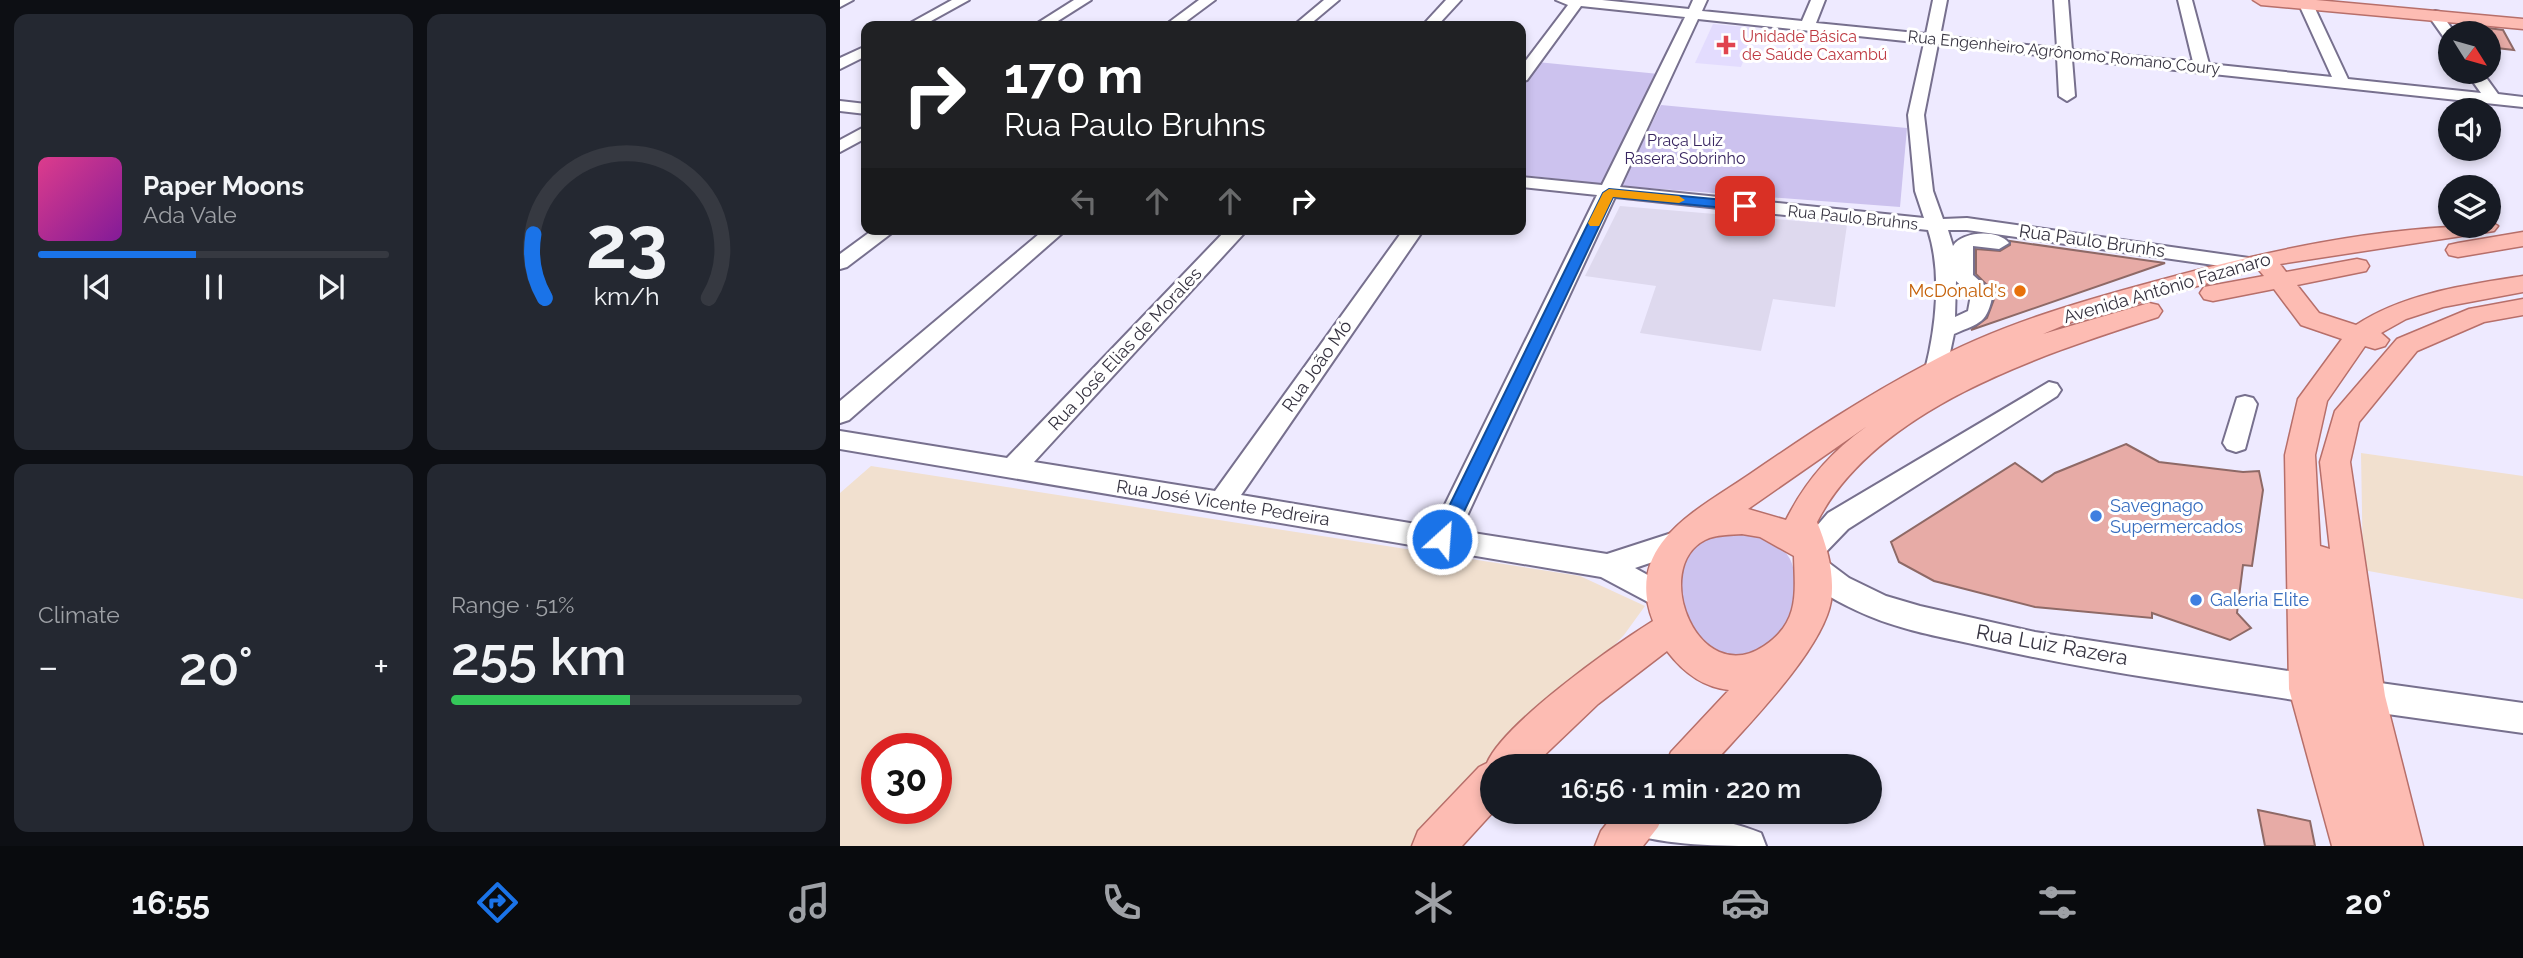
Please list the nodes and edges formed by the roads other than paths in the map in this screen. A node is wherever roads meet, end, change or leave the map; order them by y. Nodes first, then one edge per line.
1 (846, 0) edge
2 (962, 0) edge
3 (1084, 0) edge
4 (1209, 0) edge
5 (1332, 0) edge
6 (1454, 0) edge
7 (1573, 0) edge
8 (1818, 0) edge
9 (1940, 0) edge
10 (2061, 0) edge
11 (2185, 0) edge
12 (2261, 0) edge
13 (2333, 0) edge
14 (2304, 2) edge
15 (840, 3) edge
16 (1697, 6) edge
17 (2435, 15) junction
18 (2523, 18) edge
19 (922, 21) edge
20 (1048, 21) edge
21 (1178, 21) edge
22 (1306, 21) edge
23 (1434, 21) edge
24 (2439, 21) edge
25 (2523, 24) edge
26 (1808, 25) junction
27 (1931, 38) junction
28 (2066, 52) junction
29 (861, 54) edge
30 (840, 64) edge
31 (2202, 66) junction
32 (1526, 70) edge
33 (2342, 82) junction
34 (2067, 96) dead end
35 (2484, 98) edge
36 (2501, 100) edge
37 (2523, 102) edge
38 (840, 106) edge
39 (861, 108) edge
40 (861, 134) edge
41 (840, 147) edge
42 (1526, 183) edge
43 (1609, 193) junction
44 (2523, 220) edge
45 (2501, 223) edge
46 (1935, 225) junction
47 (2438, 234) edge
48 (879, 235) edge
49 (1050, 235) edge
50 (1232, 235) edge
51 (1410, 235) edge
52 (2523, 239) edge
53 (840, 263) edge
54 (2264, 267) junction
55 (2221, 282) junction
56 (2523, 284) edge
57 (2461, 295) junction
58 (2523, 307) edge
59 (2479, 315) junction
60 (2310, 320) junction
61 (1943, 331) junction
62 (2359, 335) junction
63 (2407, 345) junction
64 (2340, 361) junction
65 (1937, 370) junction
66 (2049, 390) dead end
67 (2245, 404) dead end
68 (840, 414) edge
69 (840, 440) edge
70 (2236, 443) dead end
71 (1013, 468) junction
72 (1221, 503) junction
73 (2302, 521) junction
74 (1687, 536) junction
75 (1442, 539) junction
76 (1811, 556) junction
77 (1606, 566) junction
78 (1668, 612) junction
79 (1787, 652) junction
80 (2308, 688) junction
81 (2366, 696) junction
82 (2523, 718) edge
83 (1519, 754) edge
84 (1696, 754) edge
85 (1480, 795) edge
86 (1632, 826) edge
87 (1433, 846) edge
88 (1748, 846) edge
89 (2353, 846) edge
90 (2400, 846) edge

1 - 15 street
2 - 19 street
3 - 20 street
4 - 21 street
5 - 22 street
6 - 23 street
7 - 16 street, Rua Engenheiro Agrônomo Romano Coury
7 - 32 street
8 - 26 street
9 - 27 street
10 - 28 street
11 - 31 street
12 - 14 main road
13 - 18 main road
14 - 17 main road
14 - 33 street
16 - 26 street, Rua Engenheiro Agrônomo Romano Coury
16 - 43 street
17 - 24 street
17 - 25 main road
26 - 27 street, Rua Engenheiro Agrônomo Romano Coury
27 - 28 street, Rua Engenheiro Agrônomo Romano Coury
27 - 46 street
28 - 31 street, Rua Engenheiro Agrônomo Romano Coury
28 - 34 street
29 - 30 street
31 - 33 street, Rua Engenheiro Agrônomo Romano Coury
33 - 35 street, Rua Engenheiro Agrônomo Romano Coury
36 - 37 street, Rua Engenheiro Agrônomo Romano Coury
38 - 39 street
40 - 41 street
42 - 43 street, Rua Paulo Bruhns
43 - 46 street, Rua Paulo Bruhns
43 - 75 street
44 - 45 main road, Avenida Antônio Fazanaro
46 - 54 street, Rua Paulo Brunhs
46 - 61 street
47 - 54 main road, Avenida Antônio Fazanaro
48 - 53 street
49 - 68 street
50 - 71 street, Rua José Elias de Morales
51 - 72 street, Rua João Mó
52 - 54 main road, Avenida Antônio Fazanaro
54 - 55 main road, Avenida Antônio Fazanaro
54 - 60 main road
55 - 60 main road
55 - 61 street
55 - 65 main road, Avenida Antônio Fazanaro
55 - 76 main road, Avenida Antônio Fazanaro
56 - 57 main road
57 - 59 main road
57 - 62 main road
58 - 59 main road
59 - 63 main road
60 - 62 main road
60 - 64 main road
61 - 65 street
62 - 63 main road
62 - 64 main road
63 - 81 main road
64 - 73 main road
65 - 74 main road, Avenida Antônio Fazanaro
66 - 76 street
67 - 70 street
69 - 71 street, Rua José Vicente Pedreira
71 - 72 street, Rua José Vicente Pedreira
72 - 75 street, Rua José Vicente Pedreira
73 - 80 main road
73 - 81 main road
74 - 76 main road
74 - 77 street, Rua José Vicente Pedreira
74 - 78 main road
75 - 77 street, Rua José Vicente Pedreira
76 - 79 main road
76 - 80 street, Rua Luiz Razera
77 - 78 street, Rua José Vicente Pedreira
78 - 79 main road
78 - 83 main road
79 - 84 main road
80 - 89 main road
80 - 90 main road
81 - 82 street
81 - 90 main road
85 - 87 main road
86 - 88 street

